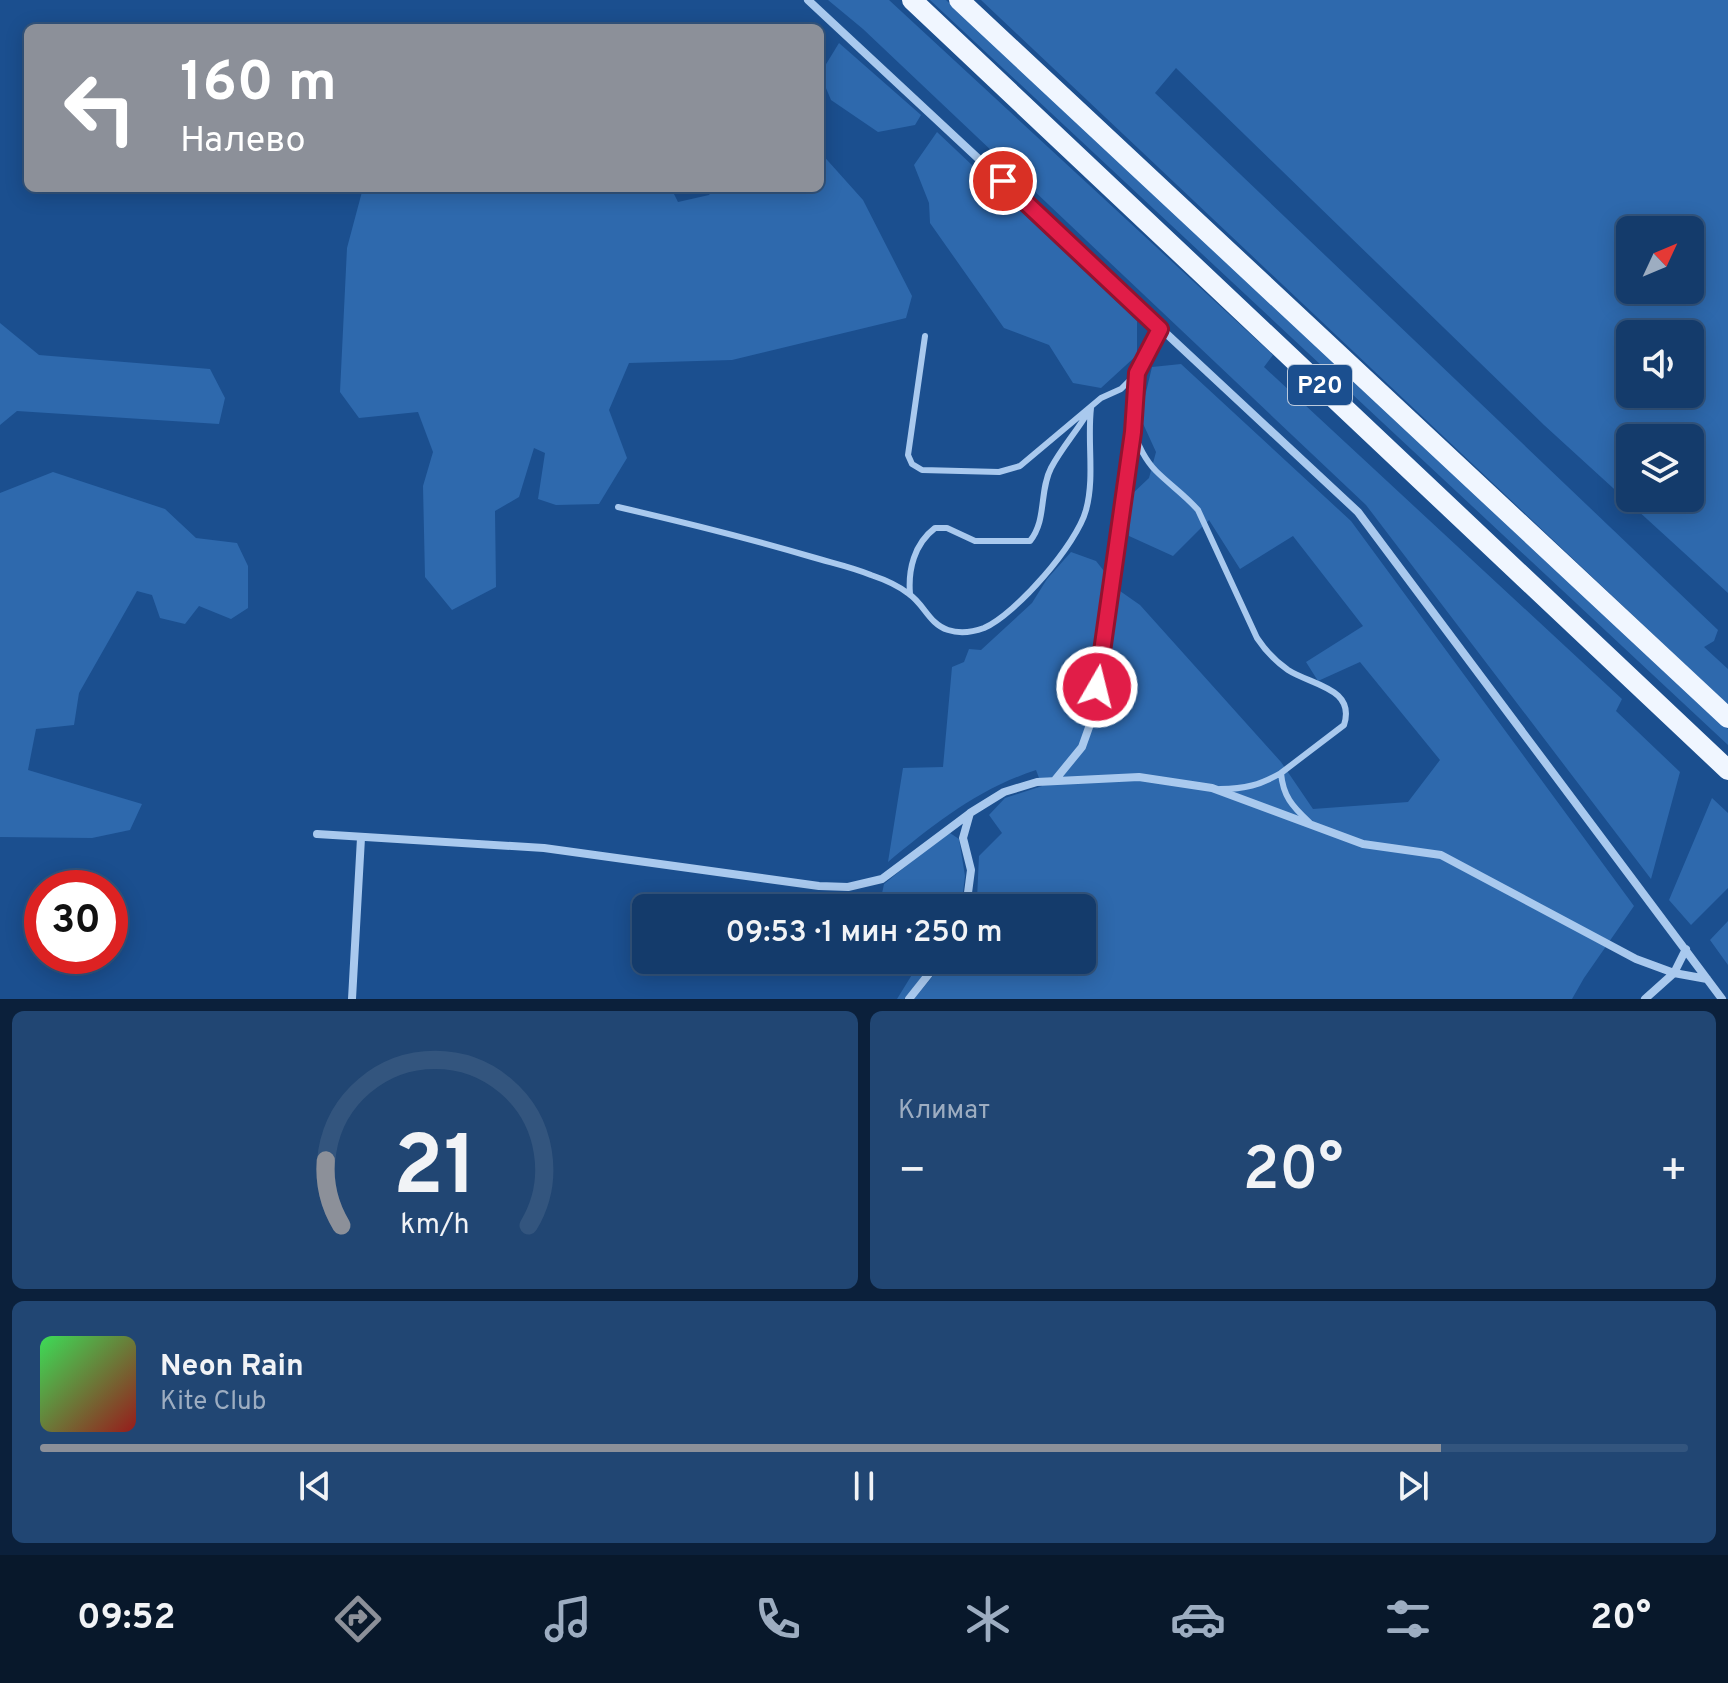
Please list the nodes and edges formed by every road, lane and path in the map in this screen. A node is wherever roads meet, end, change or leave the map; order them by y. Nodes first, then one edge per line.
1 (808, 0) edge
2 (912, 0) edge
3 (959, 0) edge
4 (1160, 329) junction
5 (925, 336) dead end
6 (1137, 373) junction
7 (1091, 408) junction
8 (1133, 432) junction
9 (618, 507) dead end
10 (910, 594) junction
11 (1728, 718) edge
12 (1728, 770) edge
13 (1281, 773) junction
14 (1055, 780) junction
15 (1212, 788) junction
16 (970, 813) junction
17 (1312, 825) junction
18 (317, 834) dead end
19 (361, 838) junction
20 (968, 894) edge
21 (1686, 949) junction
22 (1674, 973) junction
23 (929, 974) edge
24 (1708, 979) junction
25 (352, 999) edge
26 (909, 999) edge
27 (1645, 999) edge
28 (1722, 999) edge

1 - 4 street
2 - 12 main road, Р20
3 - 11 main road, Р20
4 - 6 street
4 - 21 street
5 - 7 lane
6 - 7 lane
6 - 8 street
7 - 10 lane
7 - 10 lane
8 - 13 lane
8 - 14 street
9 - 10 lane
13 - 15 lane
13 - 17 lane
14 - 15 street
14 - 16 street
15 - 17 street
16 - 19 street
16 - 20 street
17 - 22 street
18 - 19 street
19 - 25 street
21 - 22 street
21 - 24 street
22 - 24 street
22 - 27 street
23 - 26 street
24 - 28 street

